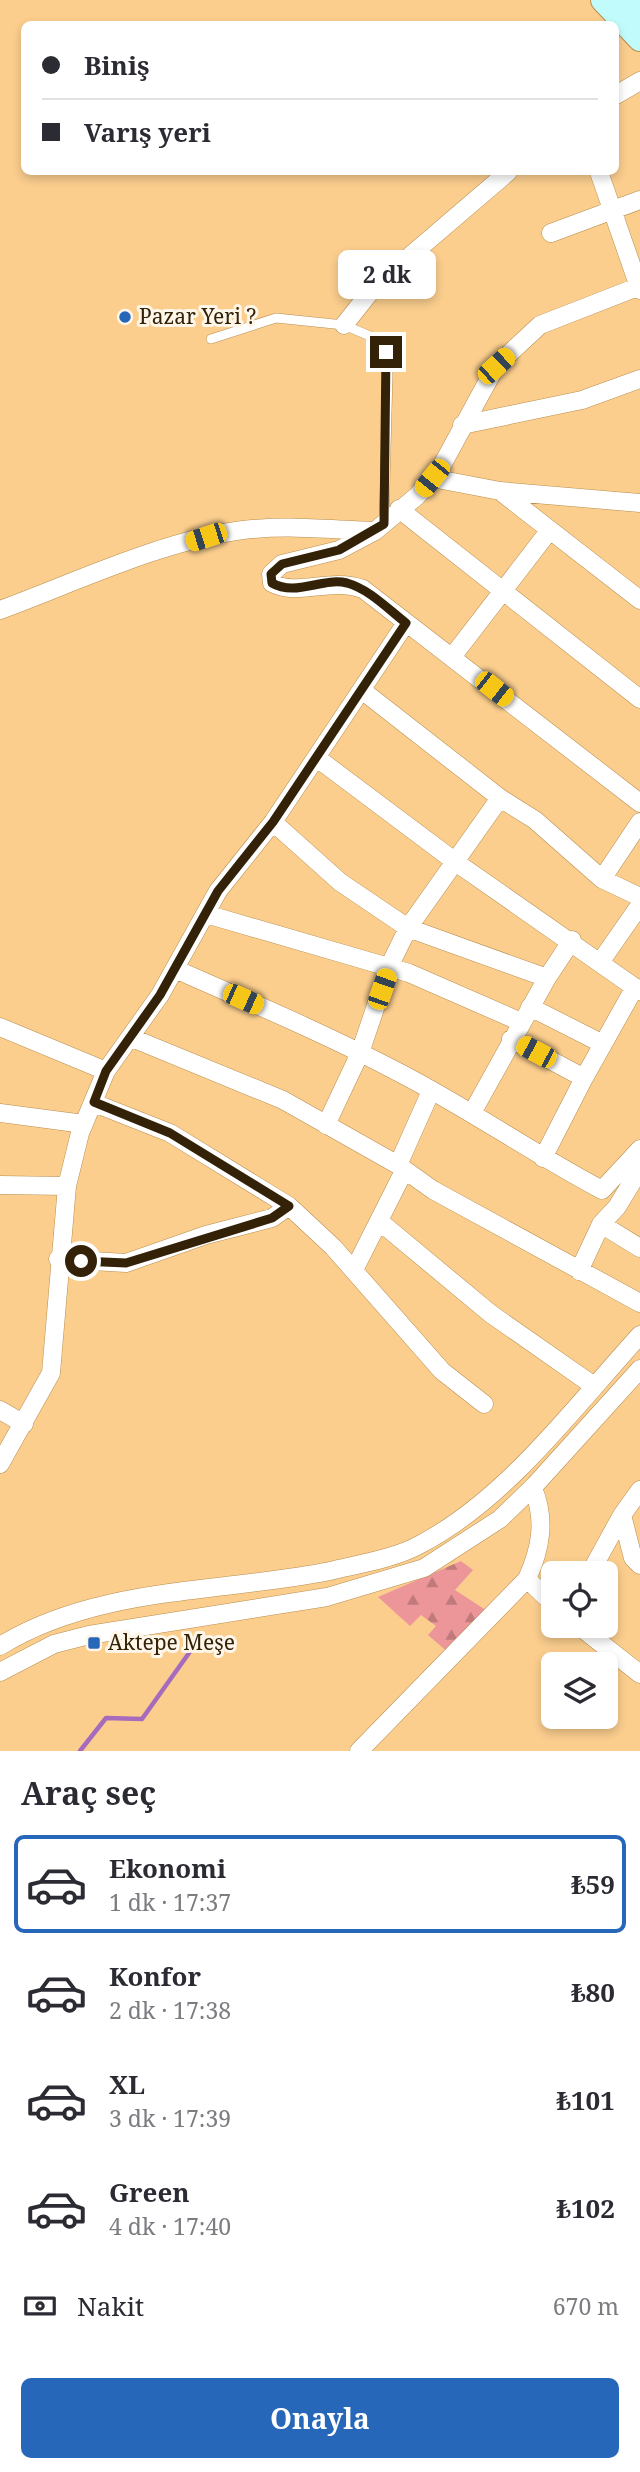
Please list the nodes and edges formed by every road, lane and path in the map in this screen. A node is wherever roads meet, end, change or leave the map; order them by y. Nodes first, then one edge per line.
1 (603, 0) edge
2 (632, 0) edge
3 (640, 10) edge
4 (640, 39) edge
5 (640, 80) edge
6 (619, 93) edge
7 (504, 175) edge
8 (600, 175) edge
9 (640, 200) edge
10 (612, 210) junction
11 (551, 233) dead end
12 (640, 288) edge
13 (344, 325) junction
14 (211, 339) dead end
15 (640, 379) edge
16 (462, 425) junction
17 (432, 478) junction
18 (500, 491) junction
19 (640, 503) edge
20 (399, 509) junction
21 (379, 528) junction
22 (549, 531) junction
23 (503, 590) junction
24 (640, 600) edge
25 (0, 610) edge
26 (406, 623) junction
27 (452, 657) junction
28 (363, 691) junction
29 (640, 699) edge
30 (317, 758) junction
31 (500, 798) junction
32 (640, 803) edge
33 (273, 822) junction
34 (640, 822) edge
35 (457, 863) junction
36 (602, 879) junction
37 (640, 897) edge
38 (640, 905) edge
39 (205, 914) junction
40 (408, 928) junction
41 (572, 940) junction
42 (601, 961) junction
43 (389, 967) junction
44 (175, 969) junction
45 (547, 978) junction
46 (638, 989) edge
47 (526, 1015) junction
48 (0, 1027) edge
49 (132, 1038) junction
50 (512, 1039) junction
51 (603, 1044) junction
52 (360, 1053) junction
53 (106, 1071) junction
54 (584, 1078) junction
55 (431, 1091) junction
56 (94, 1102) junction
57 (472, 1112) junction
58 (0, 1113) edge
59 (85, 1124) junction
60 (326, 1125) junction
61 (640, 1149) edge
62 (543, 1158) junction
63 (401, 1168) junction
64 (640, 1169) edge
65 (0, 1185) edge
66 (67, 1186) junction
67 (289, 1206) junction
68 (379, 1221) junction
69 (601, 1224) junction
70 (640, 1248) edge
71 (58, 1259) junction
72 (354, 1270) junction
73 (579, 1271) junction
74 (640, 1303) edge
75 (640, 1335) edge
76 (640, 1369) edge
77 (594, 1385) junction
78 (484, 1404) dead end
79 (0, 1410) edge
80 (24, 1424) junction
81 (0, 1464) edge
82 (533, 1488) junction
83 (640, 1490) edge
84 (622, 1515) junction
85 (597, 1561) edge
86 (640, 1565) edge
87 (527, 1579) junction
88 (541, 1592) edge
89 (594, 1638) edge
90 (0, 1646) edge
91 (0, 1672) edge
92 (640, 1674) edge
93 (359, 1751) edge

1 - 4 main road
2 - 3 main road
5 - 6 street
7 - 13 street
8 - 10 street
9 - 10 street
10 - 11 street
10 - 12 street
12 - 16 street
13 - 14 lane
13 - 21 lane
15 - 16 street
16 - 17 street
17 - 18 street
17 - 20 street
18 - 19 street
18 - 22 street
20 - 21 street
20 - 23 street
21 - 25 street
21 - 26 street
22 - 23 street
22 - 24 street
23 - 27 street
23 - 29 street
26 - 27 street
26 - 28 street
27 - 32 street
28 - 30 street
28 - 31 street
30 - 33 street
30 - 35 street
31 - 35 street
31 - 36 street
33 - 39 street
33 - 40 street
34 - 36 street
35 - 40 street
35 - 41 street
36 - 37 street
38 - 42 street
39 - 43 street
39 - 44 street
40 - 43 street
40 - 45 street
41 - 42 street
41 - 45 street
42 - 46 street
43 - 47 street
43 - 52 street
44 - 49 street
44 - 52 street
45 - 47 street
46 - 51 street
47 - 50 street
47 - 51 street
48 - 53 street
49 - 53 street
49 - 60 street
50 - 54 street
50 - 57 street
51 - 54 street
52 - 55 street
52 - 60 street
53 - 56 street
54 - 62 street
55 - 57 street
55 - 63 street
56 - 59 street
56 - 67 street
57 - 62 street
58 - 59 street
59 - 66 street
60 - 63 street
61 - 62 street
63 - 68 street
63 - 73 street
64 - 69 street
65 - 66 street
66 - 71 street
67 - 71 street
67 - 72 street
68 - 72 street
68 - 77 street
69 - 70 street
69 - 73 street
71 - 80 street
72 - 78 street
73 - 74 street
75 - 77 street
76 - 82 street
77 - 90 street
79 - 80 street
80 - 81 street
82 - 87 street
82 - 91 street
83 - 84 street
84 - 85 street
84 - 86 street
87 - 88 street
87 - 93 street
89 - 92 street

